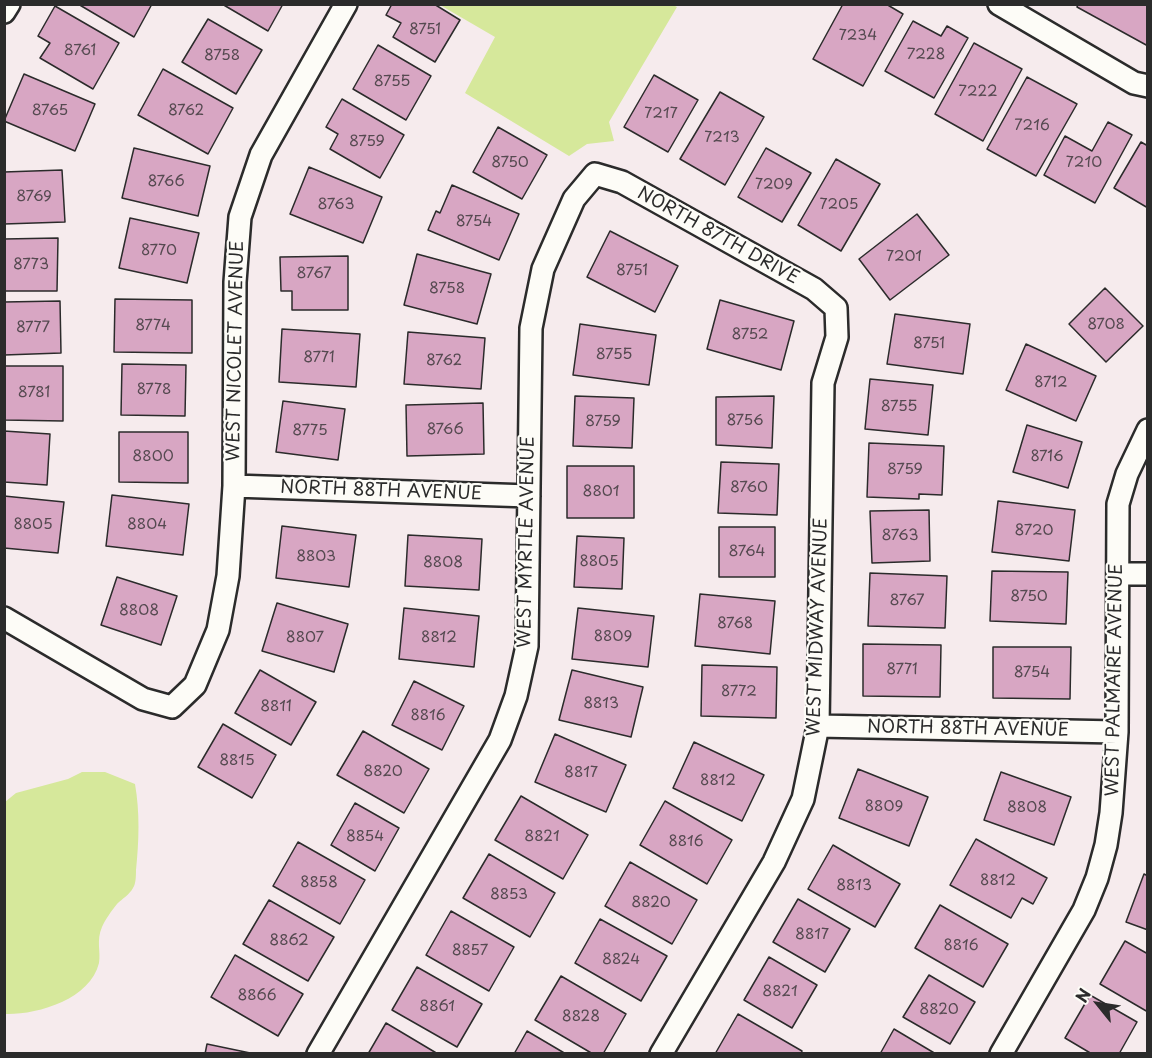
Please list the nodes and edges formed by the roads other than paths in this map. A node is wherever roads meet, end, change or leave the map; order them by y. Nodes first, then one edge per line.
1 (9, 4) edge
2 (346, 4) edge
3 (999, 4) edge
4 (4, 12) edge
5 (1148, 86) edge
6 (595, 174) joint
7 (836, 308) joint
8 (1148, 430) edge
9 (234, 486) junction
10 (529, 496) junction
11 (1118, 574) junction
12 (1148, 574) edge
13 (4, 618) edge
14 (818, 726) junction
15 (1117, 732) junction
16 (318, 1053) edge
17 (662, 1053) edge
18 (1001, 1053) edge

1 - 4 street
2 - 9 street, WEST NICOLET AVENUE
3 - 5 street
6 - 7 street, NORTH 87TH DRIVE
6 - 10 street, WEST MYRTLE AVENUE
7 - 14 street, WEST MIDWAY AVENUE
8 - 11 street, WEST PALMAIRE AVENUE
9 - 10 street, NORTH 88TH AVENUE
9 - 13 street, WEST NICOLET AVENUE
10 - 16 street, WEST MYRTLE AVENUE
11 - 12 street
11 - 15 street, WEST PALMAIRE AVENUE
14 - 15 street, NORTH 88TH AVENUE
14 - 17 street, WEST MIDWAY AVENUE
15 - 18 street, WEST PALMAIRE AVENUE

